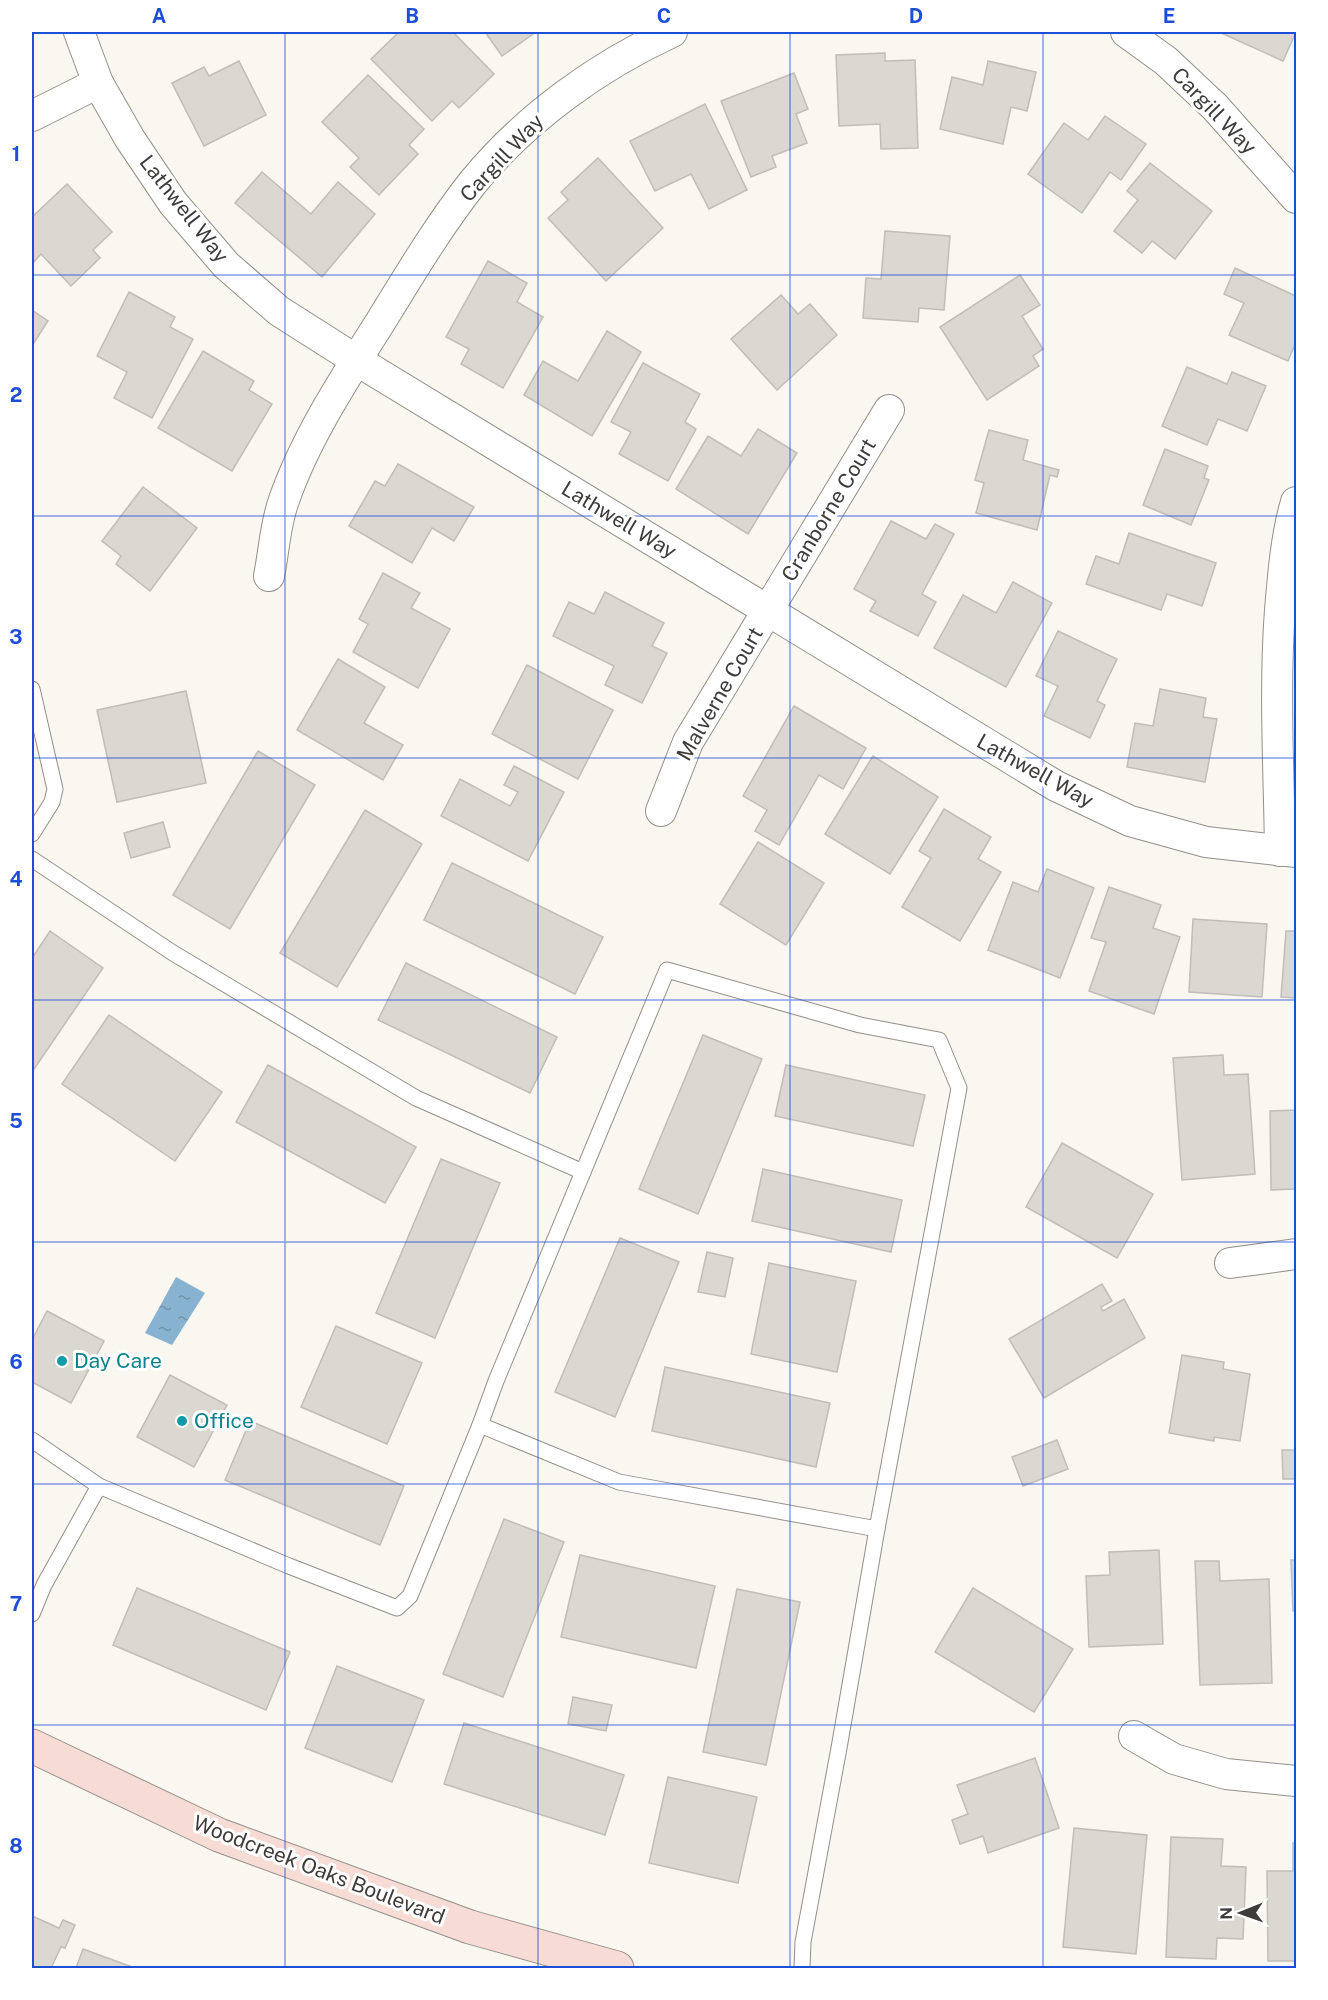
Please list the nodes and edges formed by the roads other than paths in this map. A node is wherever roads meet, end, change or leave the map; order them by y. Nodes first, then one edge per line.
1 (79, 32) edge
2 (672, 32) edge
3 (1126, 32) edge
4 (98, 82) junction
5 (32, 116) edge
6 (1296, 198) edge
7 (356, 360) junction
8 (889, 410) dead end
9 (1296, 502) edge
10 (269, 576) dead end
11 (768, 610) junction
12 (32, 689) edge
13 (661, 811) dead end
14 (32, 834) edge
15 (1288, 851) edge
16 (32, 859) edge
17 (583, 1172) junction
18 (1296, 1254) edge
19 (1230, 1263) dead end
20 (480, 1425) junction
21 (32, 1440) edge
22 (99, 1486) junction
23 (877, 1529) junction
24 (32, 1614) edge
25 (1134, 1736) dead end
26 (32, 1746) edge
27 (1296, 1781) edge
28 (617, 1968) edge
29 (801, 1968) edge

1 - 4 street, Lathwell Way
2 - 7 street, Cargill Way
3 - 6 street, Cargill Way
4 - 5 street
4 - 7 street, Lathwell Way
7 - 10 street, Cargill Way
7 - 11 street, Lathwell Way
8 - 11 street, Cranborne Court
9 - 15 street
11 - 13 street, Malverne Court
11 - 15 street, Lathwell Way
12 - 14 lane
16 - 17 lane
17 - 20 lane
17 - 23 lane
18 - 19 street
20 - 22 lane
20 - 23 lane
21 - 22 lane
22 - 24 lane
23 - 29 lane
25 - 27 street
26 - 28 main road, Woodcreek Oaks Boulevard

